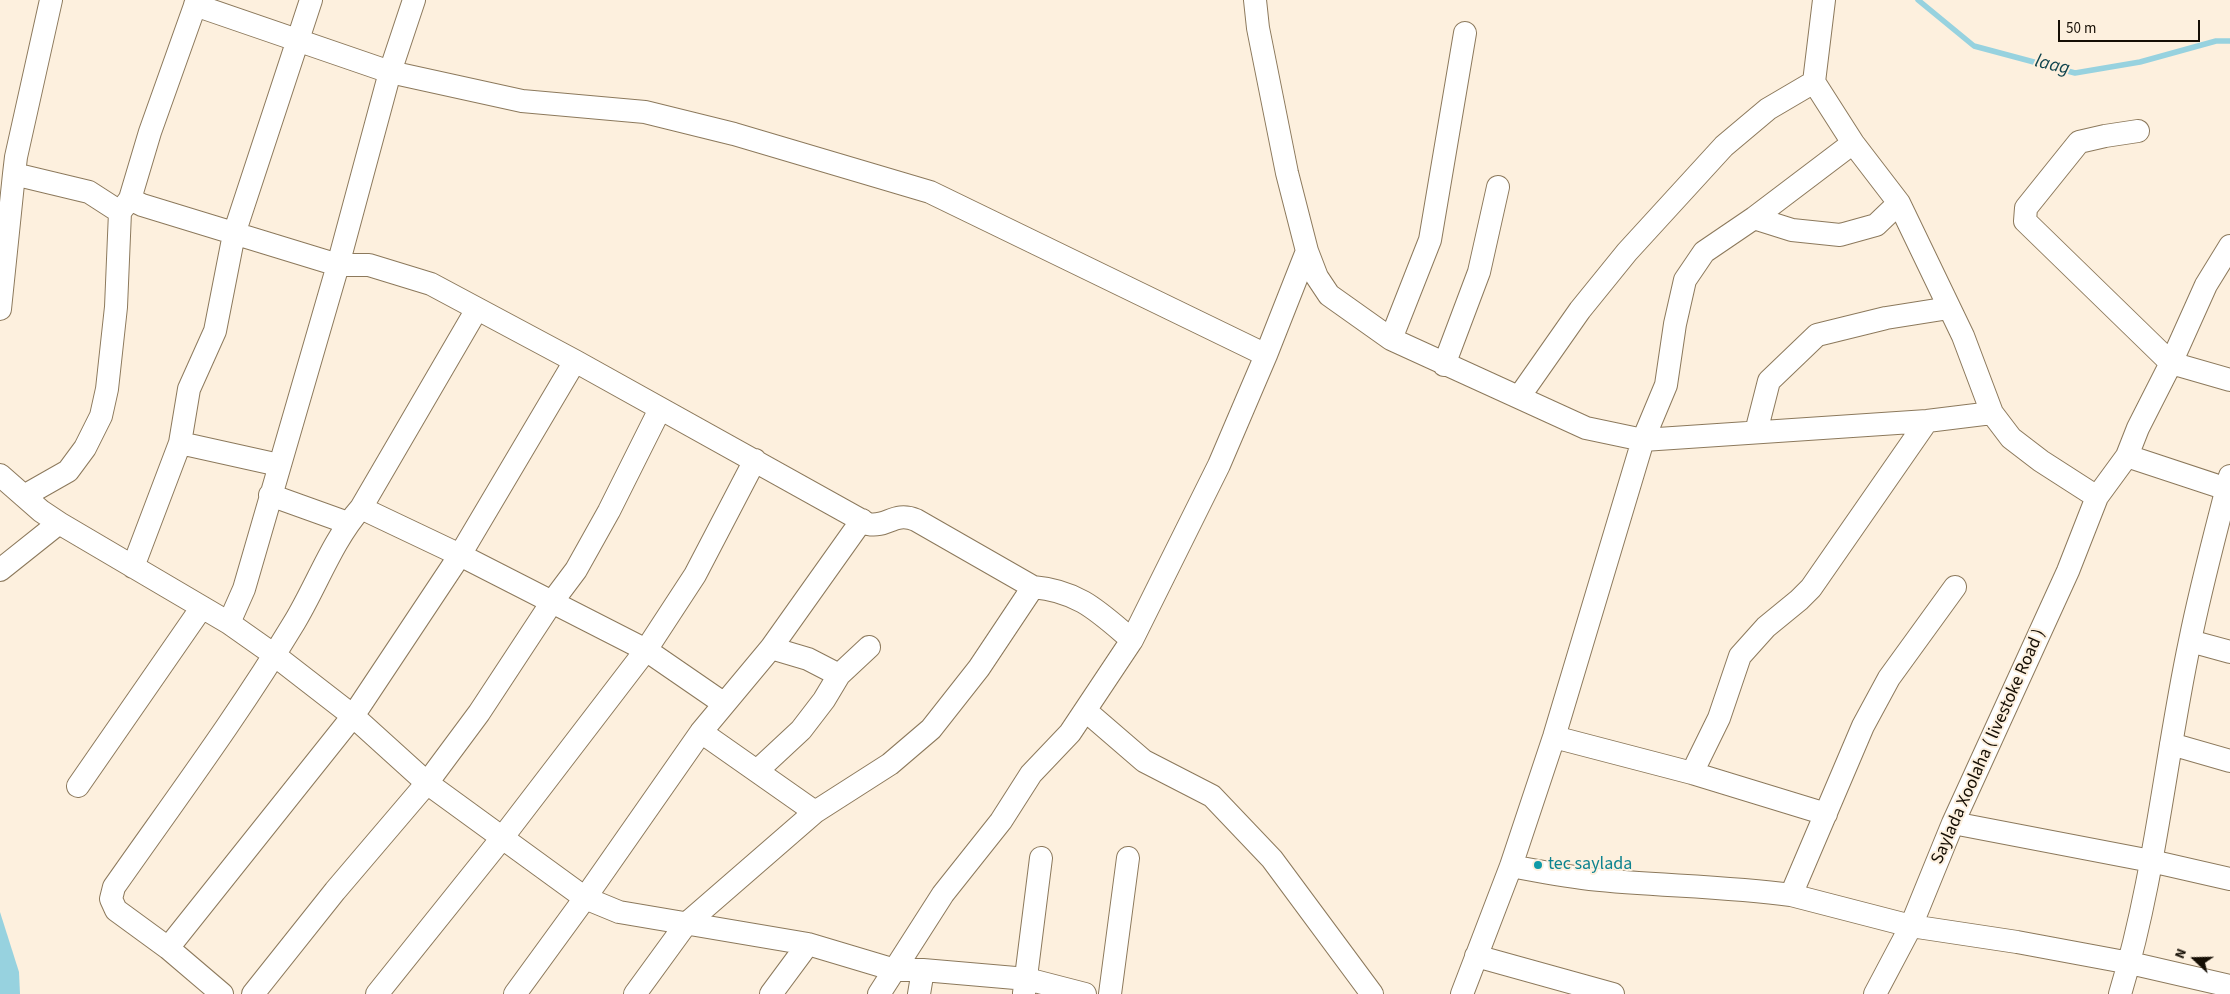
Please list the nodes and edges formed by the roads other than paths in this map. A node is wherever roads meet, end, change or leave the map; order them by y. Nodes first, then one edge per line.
1 (51, 0) edge
2 (311, 0) edge
3 (414, 0) edge
4 (1256, 0) edge
5 (1824, 0) edge
6 (196, 3) edge
7 (1465, 33) dead end
8 (297, 41) junction
9 (390, 72) junction
10 (1814, 82) junction
11 (2138, 131) dead end
12 (1853, 143) junction
13 (14, 174) junction
14 (1498, 187) dead end
15 (1899, 203) junction
16 (125, 206) junction
17 (1754, 218) junction
18 (234, 234) junction
19 (2230, 246) edge
20 (1307, 251) junction
21 (338, 266) junction
22 (0, 308) edge
23 (1949, 308) junction
24 (478, 309) junction
25 (1390, 339) junction
26 (1266, 356) junction
27 (575, 361) junction
28 (2171, 363) junction
29 (1444, 365) junction
30 (2230, 380) edge
31 (1519, 397) junction
32 (660, 409) junction
33 (1992, 413) junction
34 (1927, 421) junction
35 (1756, 432) junction
36 (1643, 440) junction
37 (180, 444) junction
38 (2127, 456) junction
39 (755, 460) junction
40 (278, 465) junction
41 (0, 475) edge
42 (2229, 485) edge
43 (270, 495) junction
44 (24, 496) junction
45 (2097, 497) junction
46 (354, 515) junction
47 (862, 520) junction
48 (59, 523) junction
49 (460, 555) junction
50 (133, 567) junction
51 (0, 570) edge
52 (1034, 587) junction
53 (1955, 587) dead end
54 (552, 602) junction
55 (202, 607) junction
56 (229, 623) junction
57 (1132, 640) junction
58 (2190, 641) junction
59 (869, 647) dead end
60 (772, 648) junction
61 (646, 650) junction
62 (2230, 652) edge
63 (274, 654) junction
64 (839, 675) junction
65 (723, 703) junction
66 (1086, 711) junction
67 (353, 716) junction
68 (700, 732) junction
69 (1554, 737) junction
70 (2171, 744) junction
71 (2230, 761) edge
72 (758, 770) junction
73 (1692, 773) junction
74 (427, 783) junction
75 (78, 786) dead end
76 (815, 812) junction
77 (1826, 814) junction
78 (1953, 823) junction
79 (502, 838) junction
80 (1041, 858) dead end
81 (1128, 858) dead end
82 (2151, 861) junction
83 (1511, 866) junction
84 (2230, 879) edge
85 (1791, 895) junction
86 (585, 898) junction
87 (686, 924) junction
88 (1911, 926) junction
89 (808, 944) junction
90 (168, 948) junction
91 (1476, 956) junction
92 (2130, 963) junction
93 (895, 970) junction
94 (923, 970) junction
95 (2230, 986) edge
96 (1025, 987) edge
97 (1580, 989) edge
98 (222, 994) edge
99 (253, 994) edge
100 (377, 994) edge
101 (516, 994) edge
102 (635, 994) edge
103 (772, 994) edge
104 (879, 994) edge
105 (920, 994) edge
106 (1085, 994) edge
107 (1110, 994) edge
108 (1372, 994) edge
109 (1462, 994) edge
110 (1613, 994) edge
111 (1875, 994) edge
112 (2120, 994) edge

1 - 13 street
2 - 8 street
3 - 9 street
4 - 20 street
5 - 10 street
6 - 8 street
6 - 16 street
7 - 25 street
8 - 9 street
8 - 18 street
9 - 21 street
9 - 26 street
10 - 12 street
10 - 31 street
11 - 28 street
12 - 15 street
12 - 17 street
13 - 16 street
13 - 22 street
14 - 29 street
15 - 17 street
15 - 23 street
16 - 18 street
16 - 44 street
17 - 36 street
18 - 21 street
18 - 37 street
19 - 28 street, Saylada Xoolaha ( livestoke Road )
20 - 25 street
20 - 26 street
21 - 24 street
21 - 40 street
23 - 33 street
23 - 35 street
24 - 27 street
24 - 46 street
25 - 29 street
26 - 57 street
27 - 32 street
27 - 49 street
28 - 30 street
28 - 38 street, Saylada Xoolaha ( livestoke Road )
29 - 31 street
31 - 36 street
32 - 39 street
32 - 54 street
33 - 34 street
33 - 45 street
34 - 35 street
34 - 73 street
35 - 36 street
36 - 69 street
37 - 40 street
37 - 50 street
38 - 42 street
38 - 45 street, Saylada Xoolaha ( livestoke Road )
39 - 47 street
39 - 61 street
40 - 43 street
41 - 44 street
42 - 58 street
43 - 46 street
43 - 56 street
44 - 48 street
45 - 78 street, Saylada Xoolaha ( livestoke Road )
46 - 49 street
46 - 63 street
47 - 52 street
47 - 60 street
48 - 50 street
48 - 51 street
49 - 54 street
49 - 67 street
50 - 55 street
52 - 57 street
52 - 76 street
53 - 77 street
54 - 61 street
54 - 74 street
55 - 56 street
55 - 75 street
56 - 63 street
57 - 66 street
58 - 62 street
58 - 70 street
59 - 64 street
60 - 64 street
60 - 65 street
61 - 65 street
61 - 79 street
63 - 67 street
63 - 90 street
64 - 72 street
65 - 68 street
66 - 93 street
66 - 108 street
67 - 74 street
67 - 90 street
68 - 72 street
68 - 86 street
69 - 73 street
69 - 83 street
70 - 71 street
70 - 82 street
72 - 76 street
73 - 77 street
74 - 79 street
74 - 99 street
76 - 87 street
77 - 85 street
78 - 82 street
78 - 88 street, Saylada Xoolaha ( livestoke Road )
79 - 86 street
79 - 100 street
80 - 96 street
81 - 107 street
82 - 84 street
82 - 92 street
83 - 85 street
83 - 91 street
85 - 88 street
86 - 87 street
86 - 101 street
87 - 89 street
87 - 102 street
88 - 92 street
88 - 111 street, Saylada Xoolaha ( livestoke Road )
89 - 93 street
89 - 103 street
90 - 98 street
91 - 97 street
91 - 109 street
92 - 95 street
92 - 112 street
93 - 94 street
93 - 104 street
94 - 96 street
94 - 105 street
96 - 106 street
97 - 110 street

